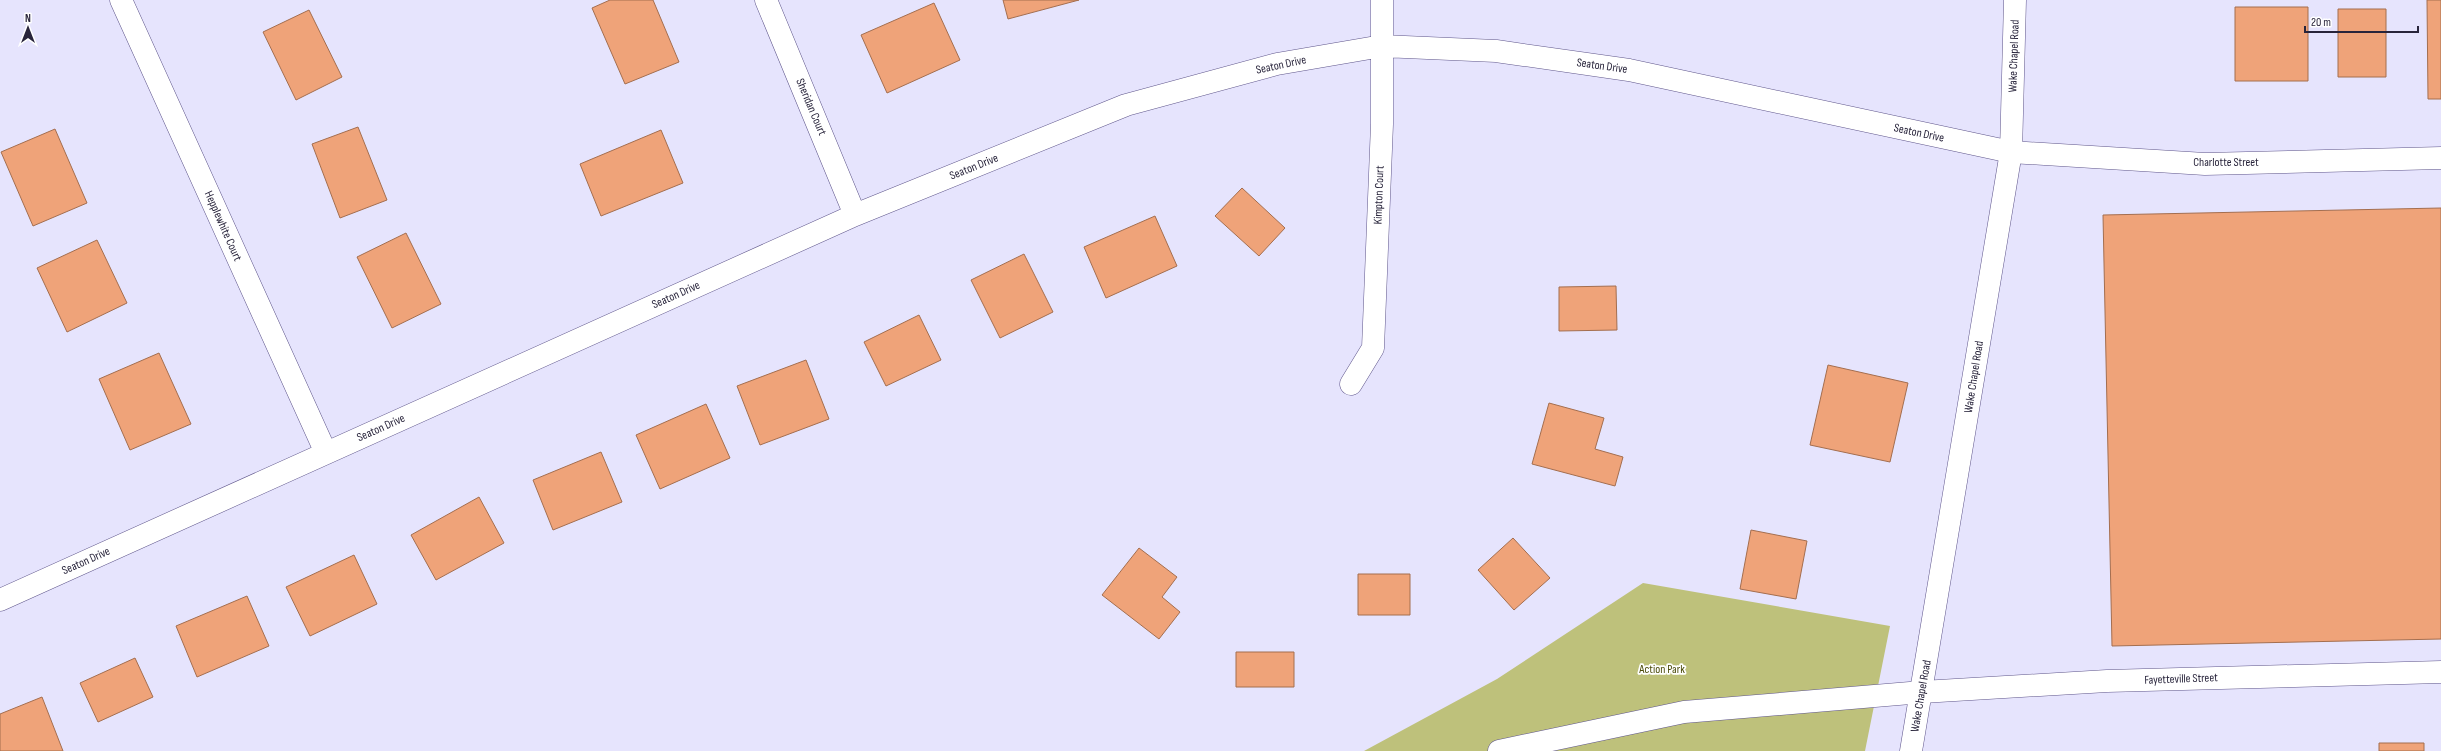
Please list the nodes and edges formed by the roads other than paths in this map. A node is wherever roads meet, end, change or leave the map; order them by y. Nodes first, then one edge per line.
1 (121, 0) edge
2 (766, 0) edge
3 (1382, 0) edge
4 (2015, 0) edge
5 (1382, 46) junction
6 (2011, 152) junction
7 (2441, 158) edge
8 (856, 215) junction
9 (1351, 384) dead end
10 (326, 453) junction
11 (0, 600) edge
12 (2441, 672) edge
13 (1922, 692) junction
14 (1559, 745) edge
15 (1499, 751) edge
16 (1911, 751) edge

1 - 10 street, Hepplewhite Court
2 - 8 street, Sheridan Court
3 - 5 street, Kimpton Court
4 - 6 street, Wake Chapel Road
5 - 6 street, Seaton Drive
5 - 8 street, Seaton Drive
5 - 9 street, Kimpton Court
6 - 7 street, Charlotte Street
6 - 13 street, Wake Chapel Road
8 - 10 street, Seaton Drive
10 - 11 street, Seaton Drive
12 - 13 street, Fayetteville Street
13 - 14 street, Fayetteville Street
13 - 16 street, Wake Chapel Road
14 - 15 street, Fayetteville Street

